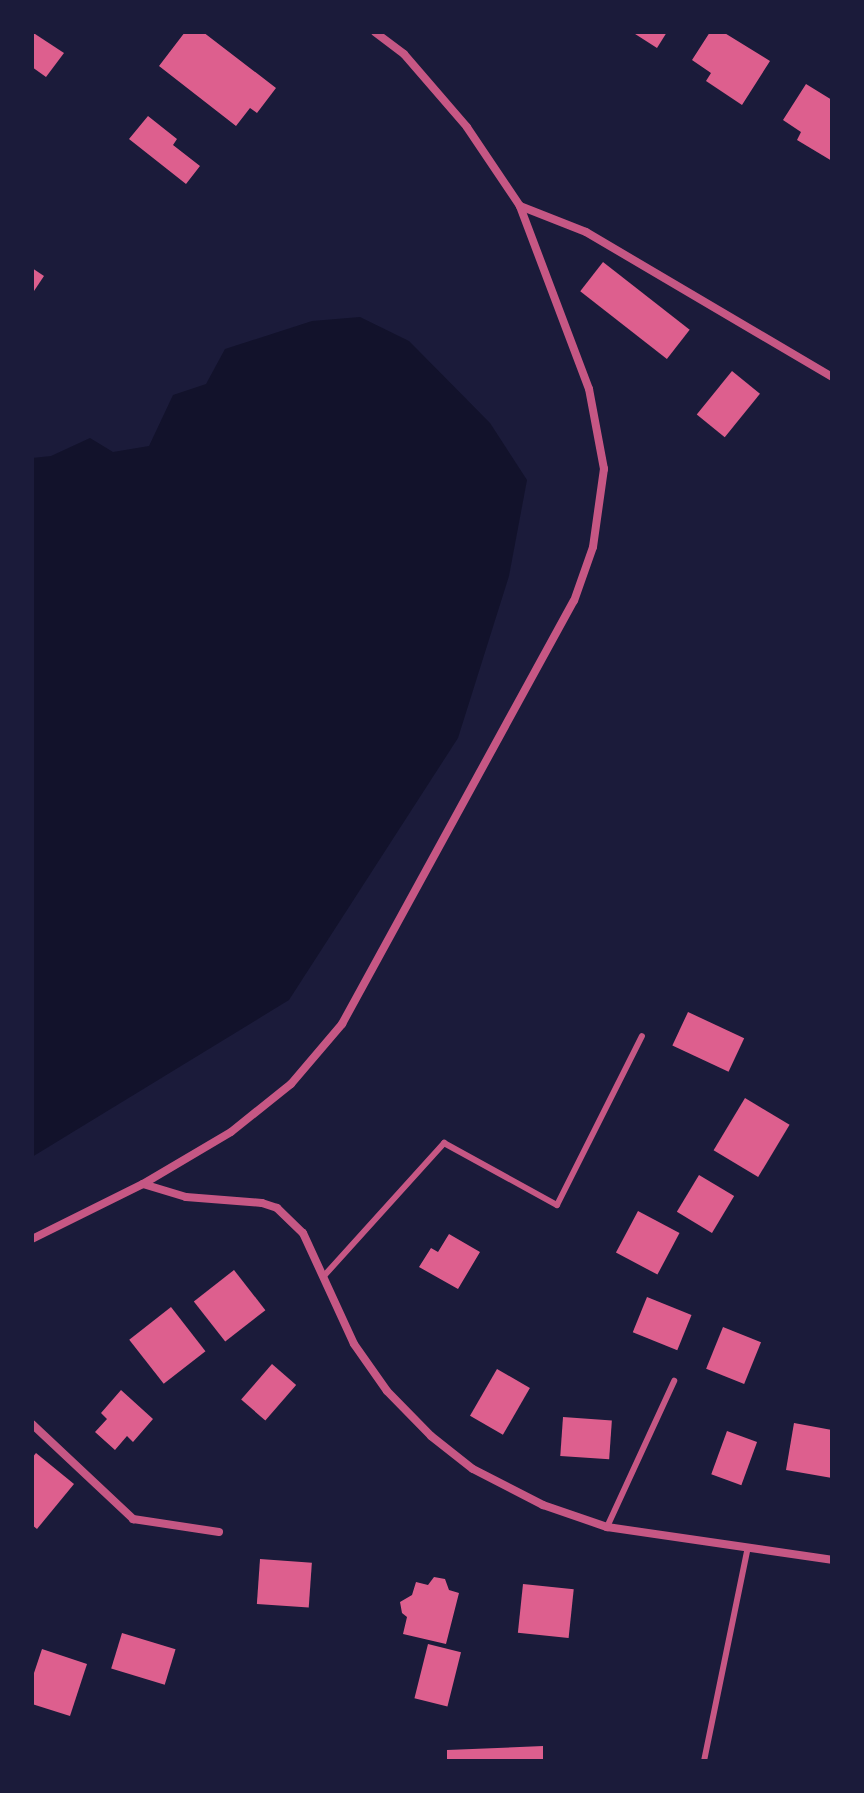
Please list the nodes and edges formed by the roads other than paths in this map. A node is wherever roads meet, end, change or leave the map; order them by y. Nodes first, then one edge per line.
1 (381, 34) edge
2 (520, 206) junction
3 (832, 377) edge
4 (642, 1036) dead end
5 (143, 1184) junction
6 (32, 1239) edge
7 (323, 1277) junction
8 (674, 1381) dead end
9 (32, 1424) edge
10 (607, 1527) junction
11 (219, 1532) dead end
12 (748, 1547) junction
13 (832, 1560) edge
14 (704, 1761) edge

1 - 2 street
2 - 3 street
2 - 5 street
4 - 7 lane
5 - 6 street
5 - 7 street
7 - 10 street
8 - 10 lane
9 - 11 street
10 - 12 street
12 - 13 street
12 - 14 lane

